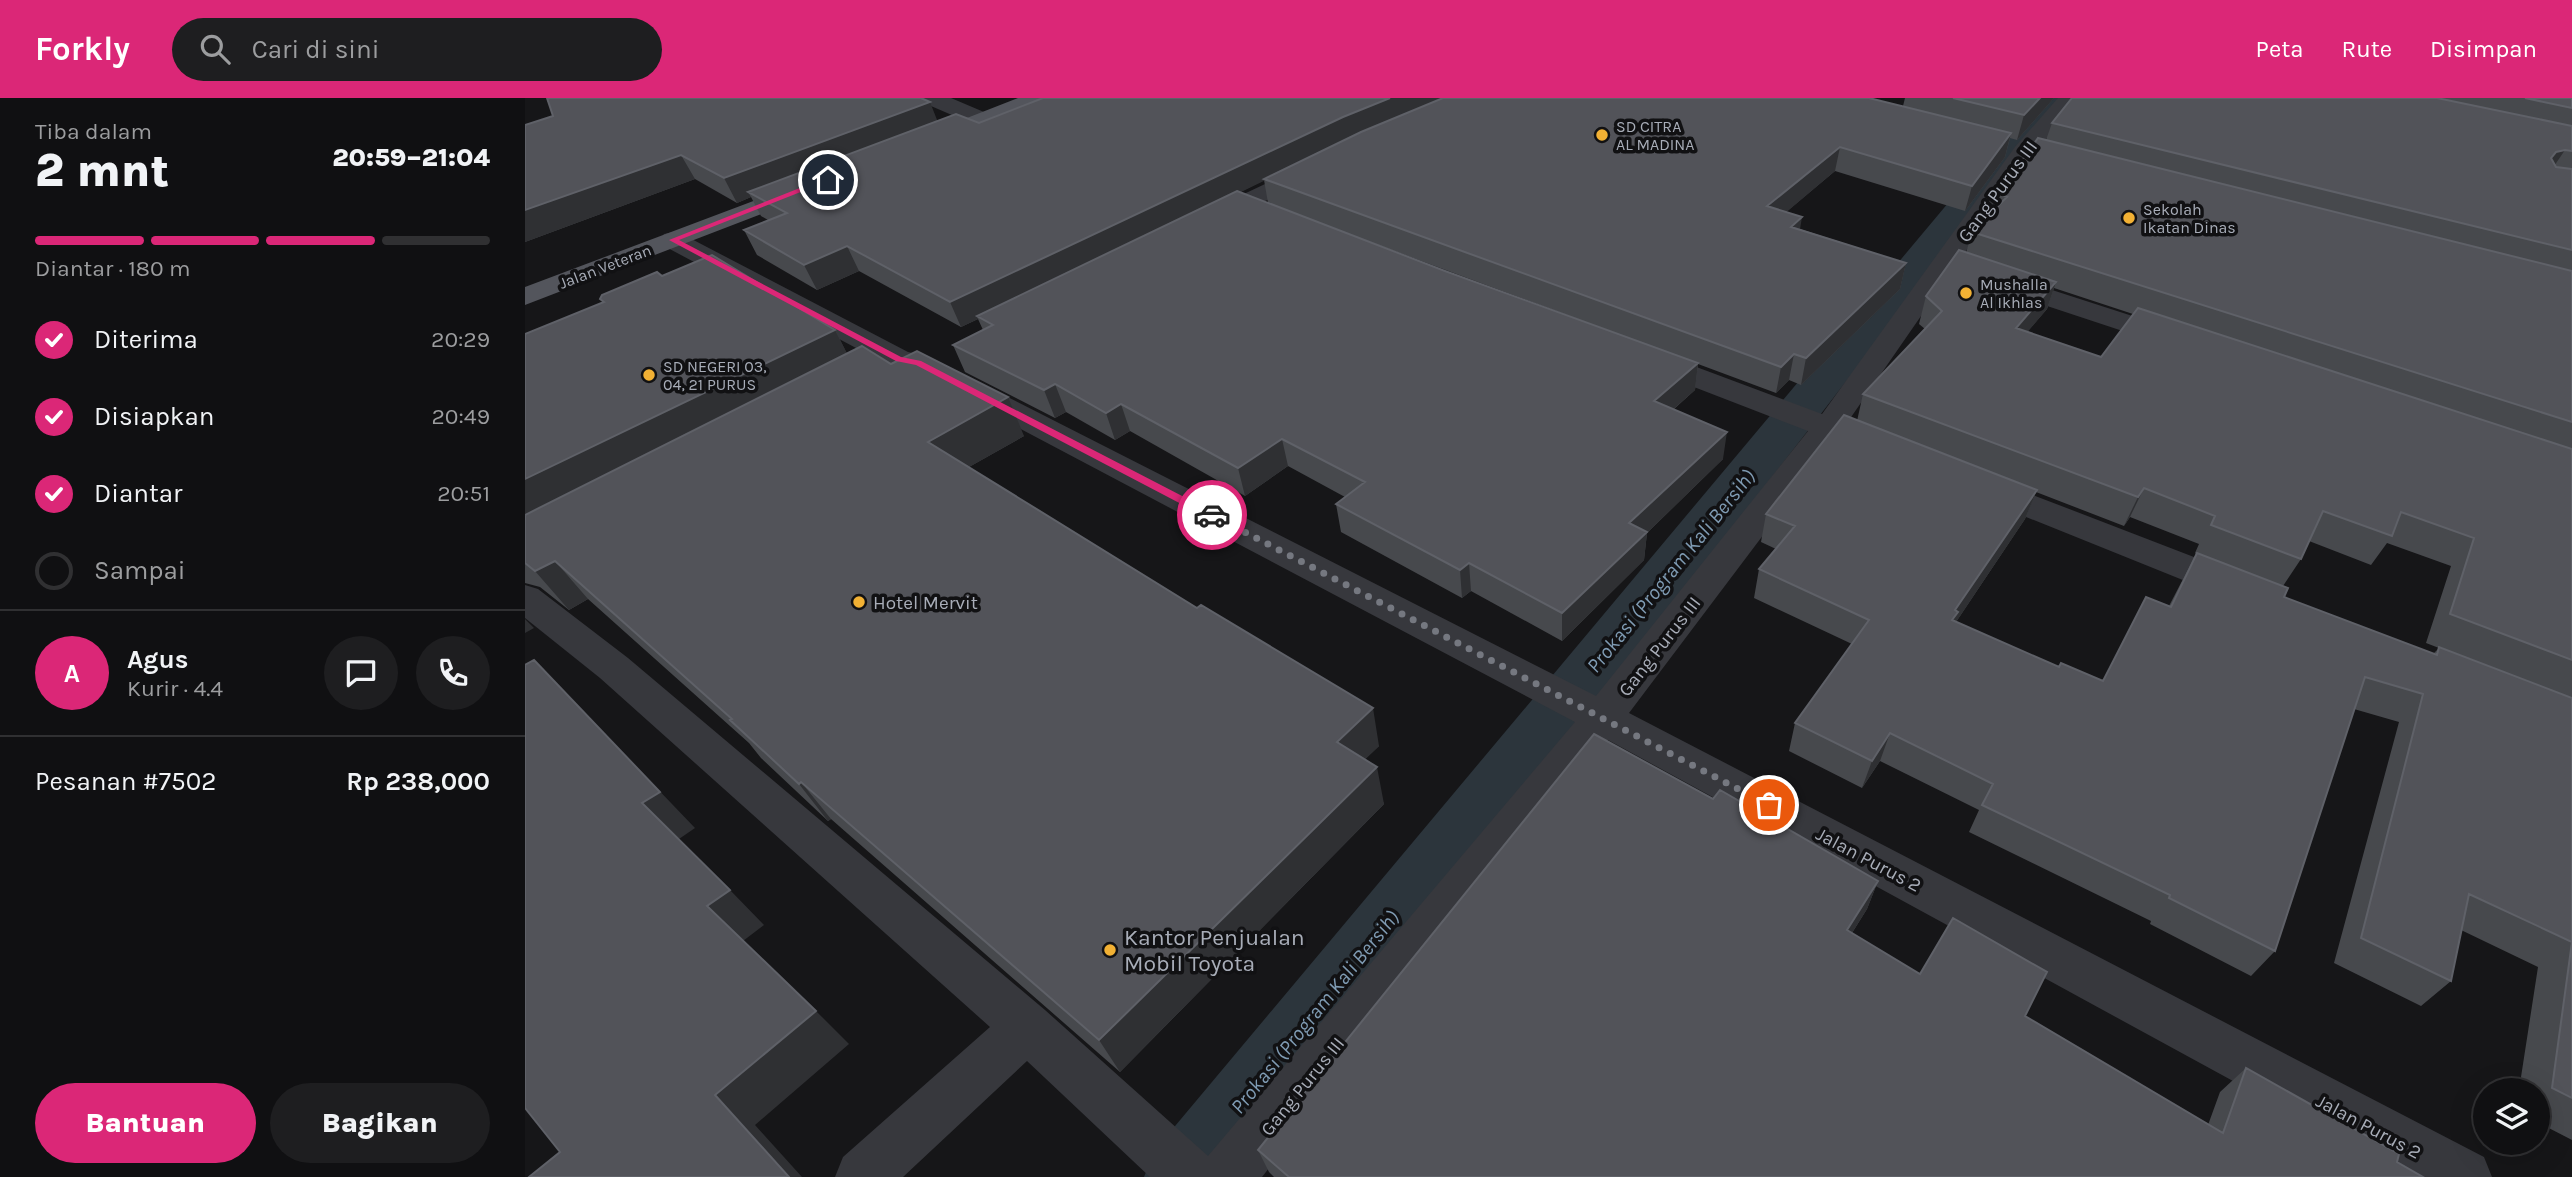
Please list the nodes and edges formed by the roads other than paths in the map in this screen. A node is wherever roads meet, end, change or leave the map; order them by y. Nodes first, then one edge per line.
1 (932, 98) edge
2 (1037, 98) edge
3 (2070, 98) edge
4 (982, 120) junction
5 (905, 150) edge
6 (1332, 159) edge
7 (828, 180) edge
8 (1240, 204) junction
9 (1277, 217) edge
10 (1178, 234) edge
11 (673, 240) junction
12 (1944, 263) junction
13 (525, 297) edge
14 (2206, 350) edge
15 (1625, 351) edge
16 (920, 358) junction
17 (863, 378) edge
18 (1821, 423) junction
19 (525, 598) edge
20 (2265, 598) edge
21 (1597, 715) junction
22 (1027, 1027) junction
23 (863, 1177) edge
24 (1190, 1177) edge
25 (1227, 1177) edge
26 (2464, 1177) edge

1 - 4 street
2 - 4 main road
3 - 12 street, Gang Purus III
4 - 5 main road
6 - 8 street
7 - 11 main road, Jalan Veteran
8 - 9 street
8 - 10 street
11 - 13 main road, Jalan Veteran
11 - 16 street, Jalan Purus 2
12 - 14 street
12 - 18 street, Gang Purus III
15 - 18 street
16 - 17 street
16 - 21 street, Jalan Purus 2
18 - 20 street
18 - 21 street, Gang Purus III
19 - 22 street
21 - 25 street, Gang Purus III
21 - 26 street, Jalan Purus 2
22 - 23 street
22 - 24 street

